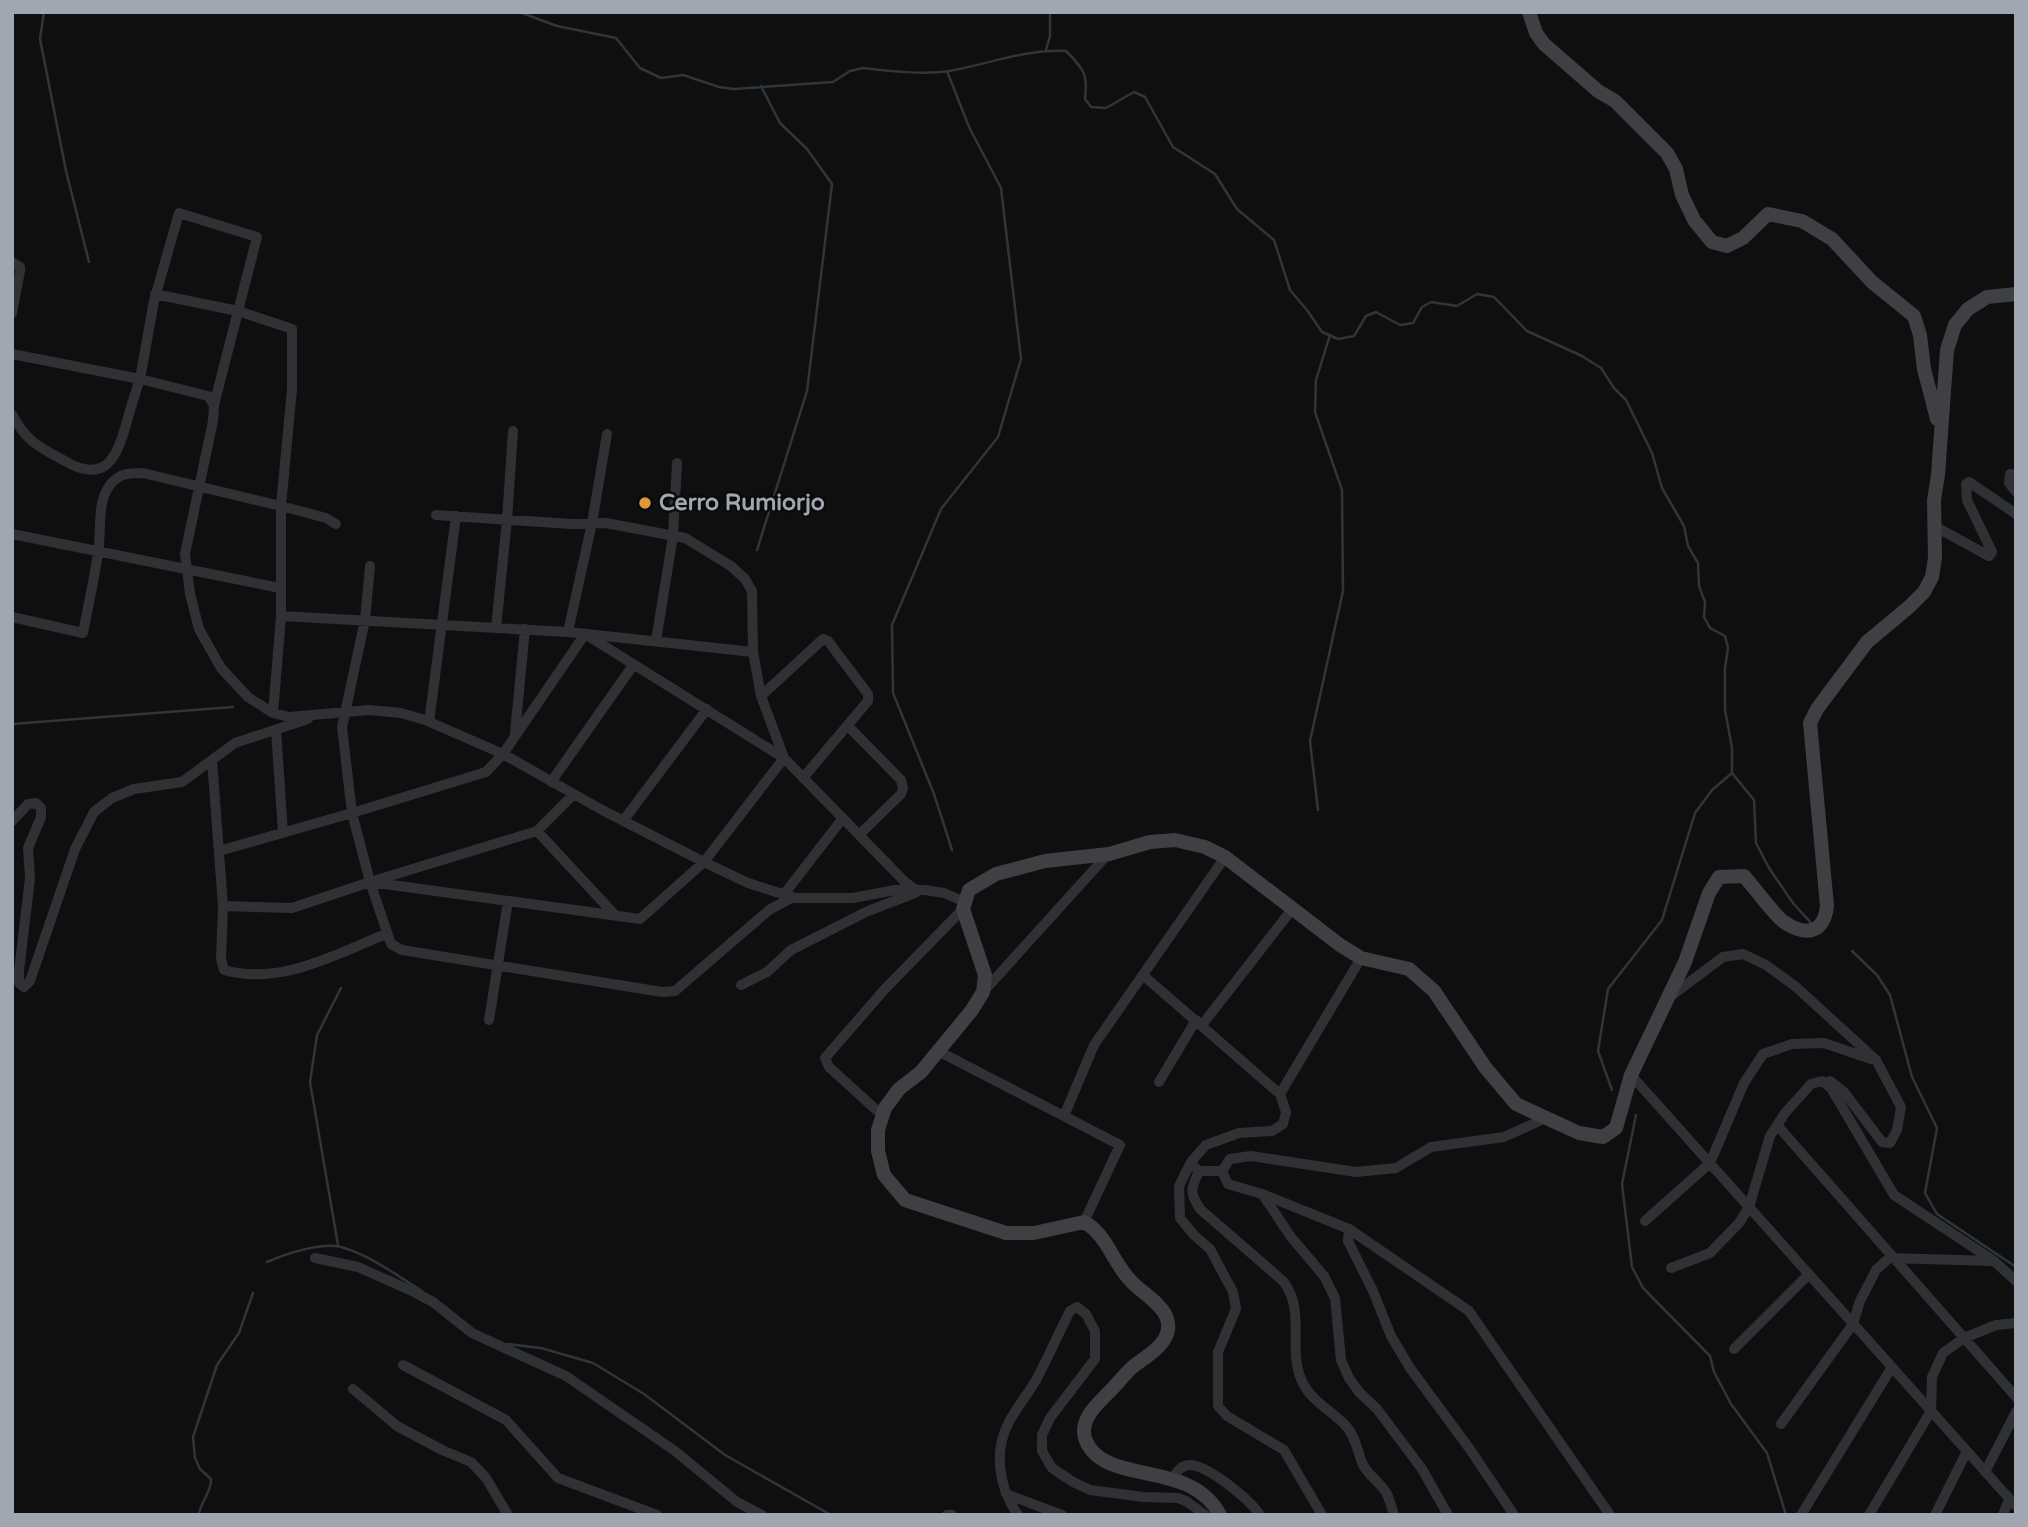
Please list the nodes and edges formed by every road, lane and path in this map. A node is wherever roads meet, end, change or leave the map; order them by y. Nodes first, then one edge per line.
1 (1528, 12) edge
2 (12, 262) edge
3 (155, 294) junction
4 (2016, 295) edge
5 (238, 311) junction
6 (12, 313) edge
7 (12, 354) edge
8 (140, 379) junction
9 (214, 405) junction
10 (12, 414) edge
11 (1940, 430) junction
12 (513, 431) dead end
13 (607, 434) dead end
14 (677, 463) dead end
15 (2016, 475) edge
16 (200, 487) junction
17 (2016, 492) edge
18 (281, 506) junction
19 (2016, 514) edge
20 (436, 515) dead end
21 (456, 516) junction
22 (508, 520) junction
23 (592, 523) junction
24 (336, 524) dead end
25 (1934, 526) junction
26 (12, 534) edge
27 (673, 536) junction
28 (99, 551) junction
29 (370, 566) dead end
30 (186, 570) junction
31 (280, 588) junction
32 (281, 616) junction
33 (12, 617) edge
34 (365, 620) junction
35 (440, 624) junction
36 (496, 628) junction
37 (525, 629) junction
38 (568, 632) junction
39 (585, 634) junction
40 (656, 641) junction
41 (753, 652) junction
42 (634, 664) junction
43 (761, 696) junction
44 (707, 709) junction
45 (347, 712) junction
46 (273, 713) junction
47 (320, 715) junction
48 (429, 722) junction
49 (848, 726) junction
50 (276, 730) junction
51 (514, 737) junction
52 (502, 754) junction
53 (784, 758) junction
54 (212, 760) junction
55 (803, 778) junction
56 (551, 782) junction
57 (573, 794) junction
58 (352, 814) junction
59 (843, 818) junction
60 (12, 821) edge
61 (624, 821) junction
62 (537, 831) junction
63 (283, 833) junction
64 (860, 834) junction
65 (219, 851) junction
66 (1109, 853) junction
67 (1225, 857) junction
68 (704, 862) junction
69 (370, 881) junction
70 (919, 891) junction
71 (789, 895) junction
72 (508, 901) junction
73 (223, 906) junction
74 (964, 906) junction
75 (1293, 908) junction
76 (615, 915) junction
77 (386, 934) junction
78 (1361, 958) junction
79 (497, 966) junction
80 (1144, 975) junction
81 (741, 985) dead end
82 (983, 992) junction
83 (1668, 999) junction
84 (489, 1020) dead end
85 (1199, 1022) junction
86 (938, 1051) junction
87 (1876, 1060) junction
88 (1631, 1075) junction
89 (1822, 1081) junction
90 (1159, 1082) dead end
91 (1280, 1094) junction
92 (883, 1116) junction
93 (1064, 1116) junction
94 (1546, 1118) junction
95 (1777, 1125) junction
96 (1191, 1162) junction
97 (1710, 1163) junction
98 (1199, 1171) junction
99 (1222, 1171) junction
100 (1262, 1194) junction
101 (1749, 1208) junction
102 (1645, 1221) dead end
103 (1084, 1222) junction
104 (1349, 1228) junction
105 (316, 1258) dead end
106 (1895, 1259) junction
107 (1994, 1261) junction
108 (1671, 1268) dead end
109 (1809, 1274) junction
110 (2016, 1281) edge
111 (2016, 1323) edge
112 (1853, 1324) junction
113 (1964, 1338) junction
114 (1734, 1349) dead end
115 (403, 1365) dead end
116 (1892, 1367) junction
117 (353, 1389) dead end
118 (2016, 1397) edge
119 (1931, 1411) junction
120 (2016, 1412) edge
121 (1781, 1424) dead end
122 (1967, 1451) junction
123 (1985, 1472) junction
124 (1172, 1478) junction
125 (1006, 1494) junction
126 (2013, 1502) edge
127 (508, 1515) edge
128 (657, 1515) edge
129 (762, 1515) edge
130 (1018, 1515) edge
131 (1062, 1515) edge
132 (1205, 1515) edge
133 (1220, 1515) edge
134 (1260, 1515) edge
135 (1322, 1515) edge
136 (1394, 1515) edge
137 (1448, 1515) edge
138 (1514, 1515) edge
139 (1609, 1515) edge
140 (1801, 1515) edge
141 (1868, 1515) edge
142 (1935, 1515) edge
143 (2003, 1515) edge

1 - 11 main road
2 - 6 street
3 - 5 street
3 - 5 street
3 - 8 street
4 - 11 main road
5 - 9 street
5 - 18 street
7 - 8 street
8 - 9 street
8 - 10 street
9 - 16 street
11 - 25 main road
12 - 22 street
13 - 23 street
14 - 27 street
15 - 17 street
16 - 18 street
16 - 28 street
16 - 30 street
18 - 24 street
18 - 31 street
19 - 25 street
20 - 21 street
21 - 22 street
21 - 35 street
22 - 23 street
22 - 36 street
23 - 27 street
23 - 38 street
25 - 83 main road
26 - 28 street
27 - 40 street
27 - 41 street
28 - 30 street
28 - 33 street
29 - 34 street
30 - 31 street
30 - 46 street
31 - 32 street
32 - 34 street
32 - 46 street
34 - 35 street
34 - 45 street
35 - 36 street
35 - 48 street
36 - 37 street
37 - 38 street
37 - 51 street
38 - 39 street
39 - 40 street
39 - 42 street
39 - 51 street
40 - 41 street
41 - 43 street
42 - 44 street
42 - 56 street
43 - 49 street
43 - 53 street
44 - 53 street
44 - 61 street
45 - 47 street
45 - 48 street
45 - 58 street
46 - 47 street
47 - 50 street
48 - 52 street
49 - 55 street
49 - 64 street
50 - 54 street
50 - 63 street
51 - 52 street
52 - 56 street
52 - 58 street
53 - 55 street
53 - 68 street
54 - 60 street
54 - 65 street
55 - 59 street
56 - 57 street
57 - 61 street
57 - 62 street
58 - 63 street
58 - 69 street
59 - 64 street
59 - 71 street
61 - 68 street
62 - 69 street
62 - 76 street
63 - 65 street
64 - 70 street
65 - 73 street
66 - 67 main road
66 - 74 main road
66 - 82 street
67 - 75 main road
67 - 80 street
68 - 71 street
68 - 76 street
69 - 72 street
69 - 73 street
69 - 77 street
70 - 71 street
70 - 74 street
70 - 81 street
71 - 79 street
72 - 76 street
72 - 79 street
73 - 77 street
74 - 82 main road
74 - 92 street
75 - 78 main road
75 - 85 street
77 - 79 street
78 - 91 street
78 - 94 main road
79 - 84 street
80 - 85 street
80 - 93 street
82 - 86 main road
83 - 87 street
83 - 88 main road
85 - 90 street
85 - 91 street
86 - 92 main road
86 - 93 street
87 - 89 street
87 - 97 street
88 - 94 main road
88 - 97 street
89 - 95 street
89 - 107 street
91 - 96 street
92 - 103 main road
93 - 103 street
94 - 99 street
95 - 101 street
95 - 106 street
96 - 98 street
96 - 135 street
97 - 101 street
97 - 102 street
98 - 99 street
98 - 136 street
99 - 100 street
100 - 104 street
100 - 137 street
101 - 108 street
101 - 109 street
103 - 124 main road
104 - 138 street
104 - 139 street
105 - 129 street
106 - 107 street
106 - 112 street
106 - 113 street
107 - 110 street
109 - 112 street
109 - 114 street
111 - 113 street
112 - 116 street
112 - 121 street
113 - 118 street
113 - 119 street
115 - 128 street
116 - 119 street
116 - 140 street
117 - 127 street
119 - 122 street
119 - 141 street
120 - 123 street
122 - 123 street
122 - 142 street
123 - 126 street
124 - 133 main road
124 - 134 street
125 - 130 street
125 - 131 street
125 - 132 street
126 - 143 street

